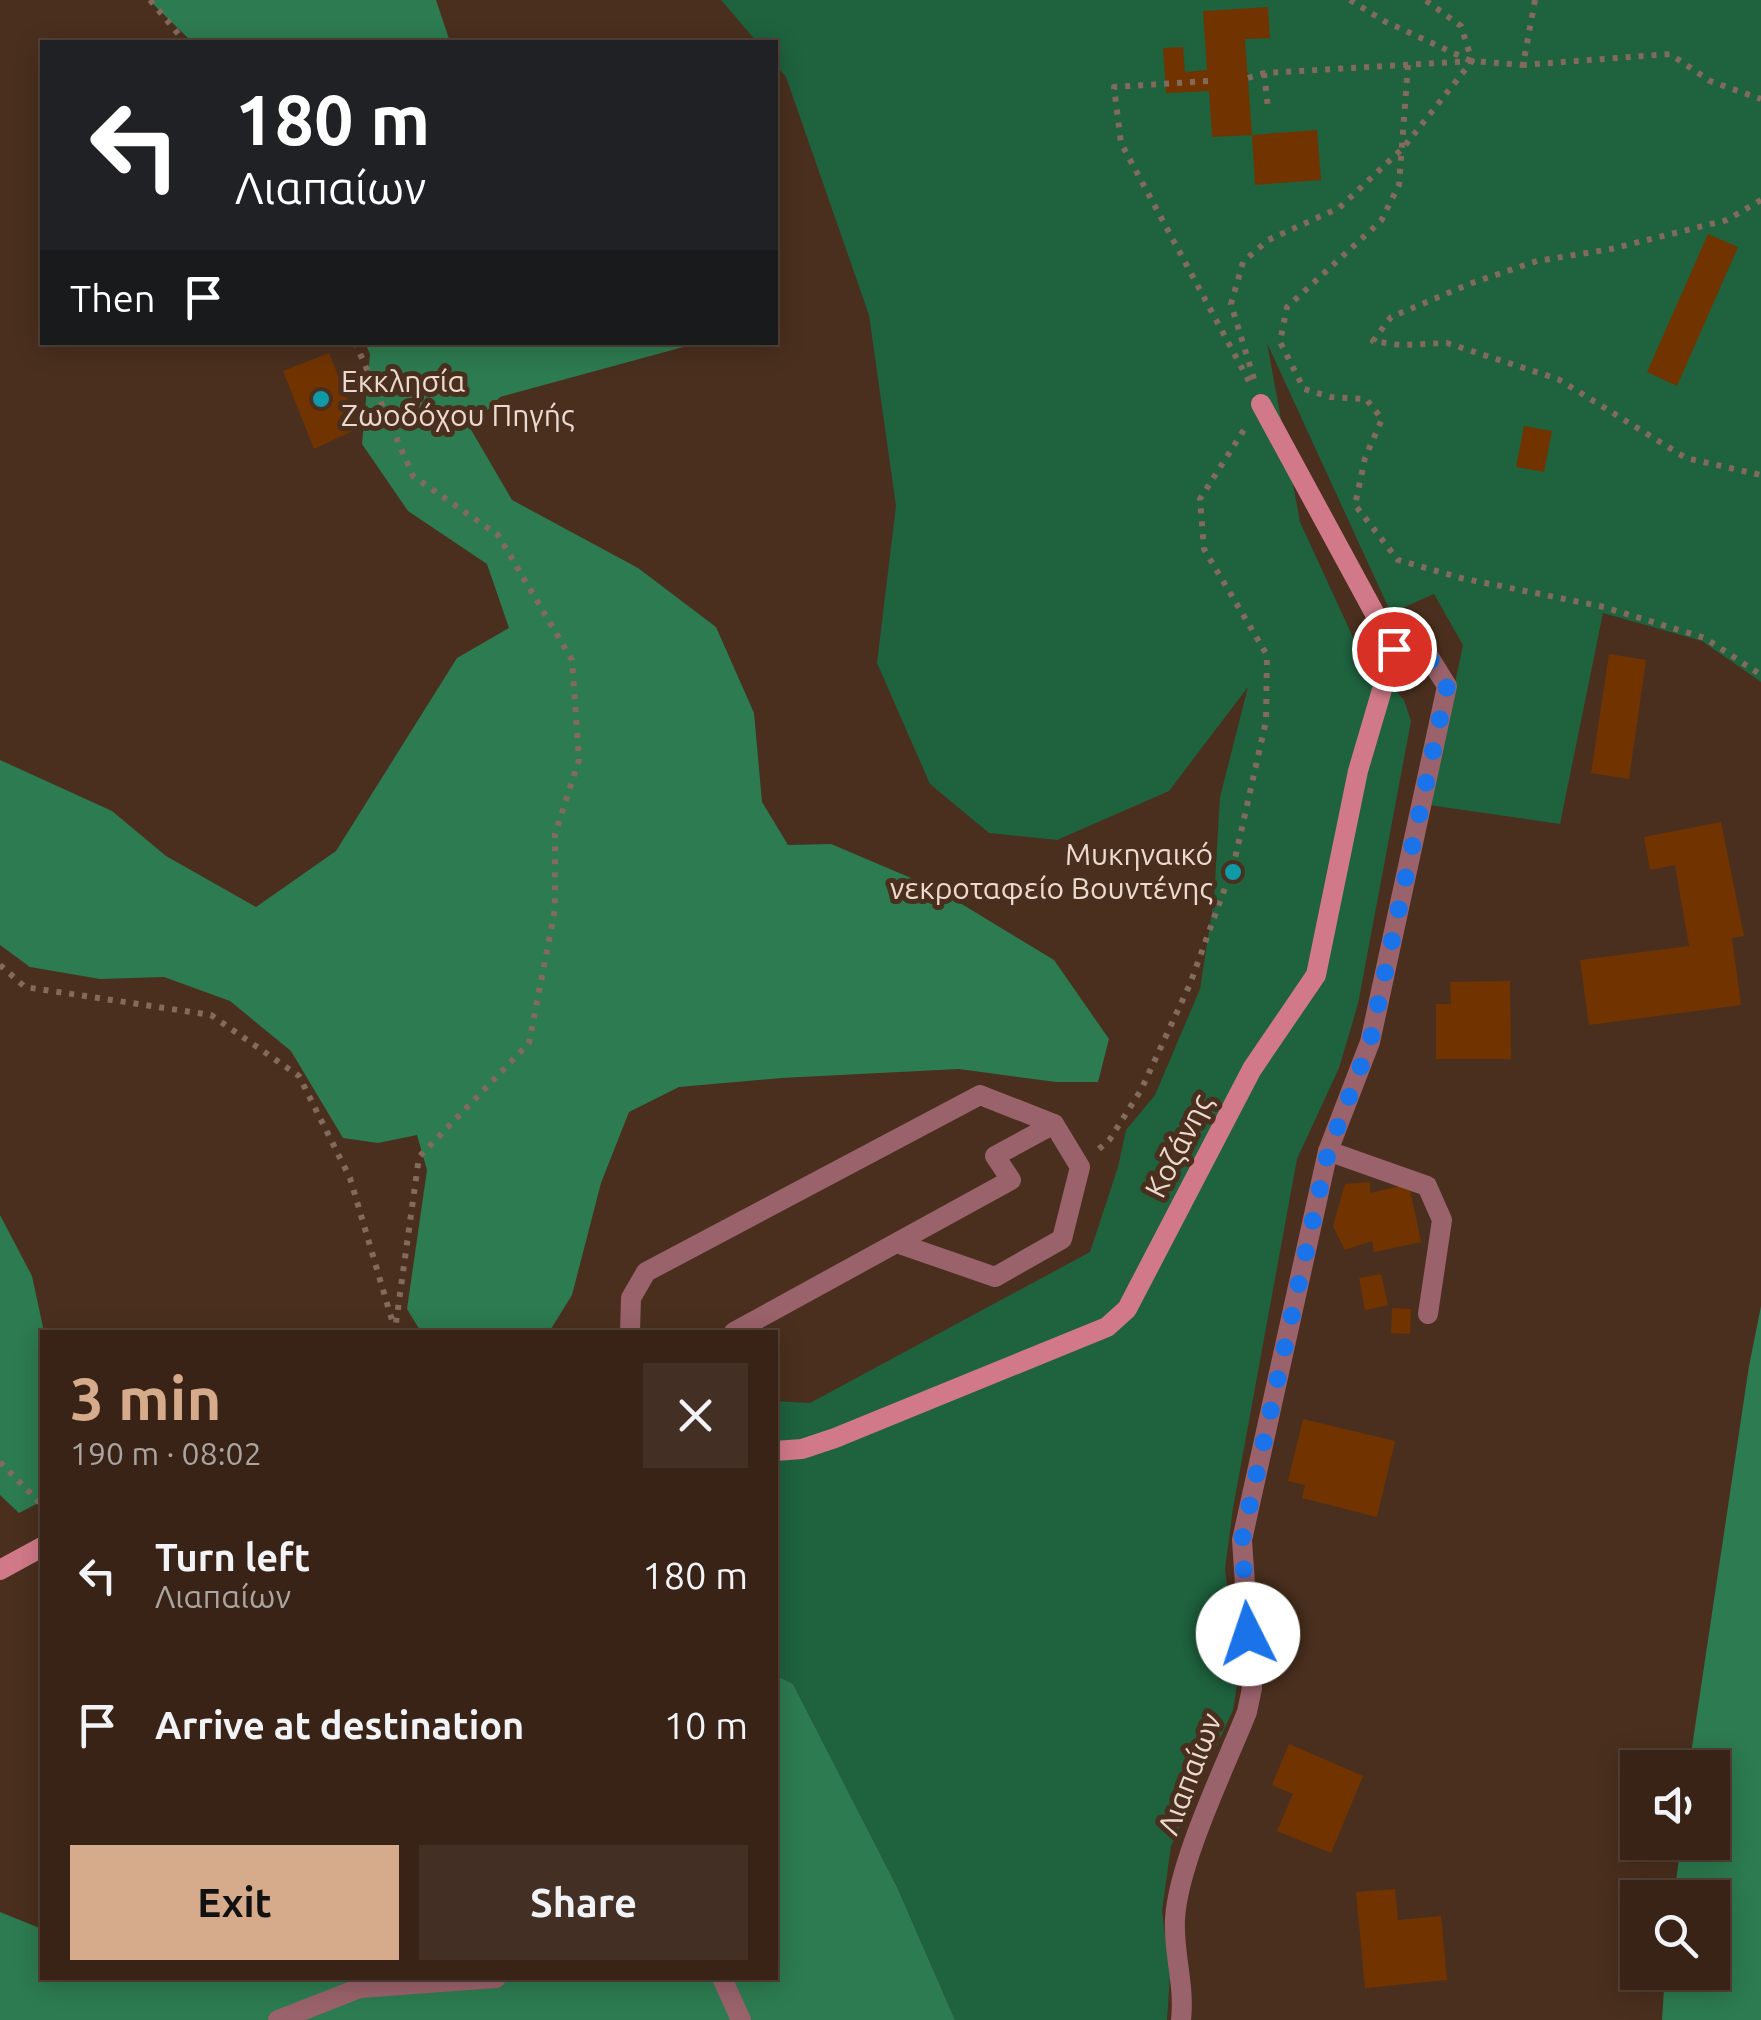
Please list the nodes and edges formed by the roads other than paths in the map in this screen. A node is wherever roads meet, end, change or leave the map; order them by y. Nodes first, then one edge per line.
1 (1261, 404) road end
2 (1394, 649) junction
3 (1054, 1124) junction
4 (1328, 1152) junction
5 (898, 1243) junction
6 (1428, 1314) dead end
7 (630, 1330) edge
8 (738, 1330) edge
9 (778, 1451) edge
10 (40, 1548) edge
11 (0, 1570) edge
12 (469, 1980) edge
13 (723, 1980) edge
14 (278, 2020) edge
15 (740, 2020) edge
16 (1181, 2020) edge

1 - 2 street
2 - 4 street, Λιαπαίων
2 - 9 street, Κοζάνης
3 - 5 street
3 - 5 street
3 - 7 street
4 - 6 street
4 - 16 street, Λιαπαίων
5 - 8 street
10 - 11 street
12 - 14 street
13 - 15 street

